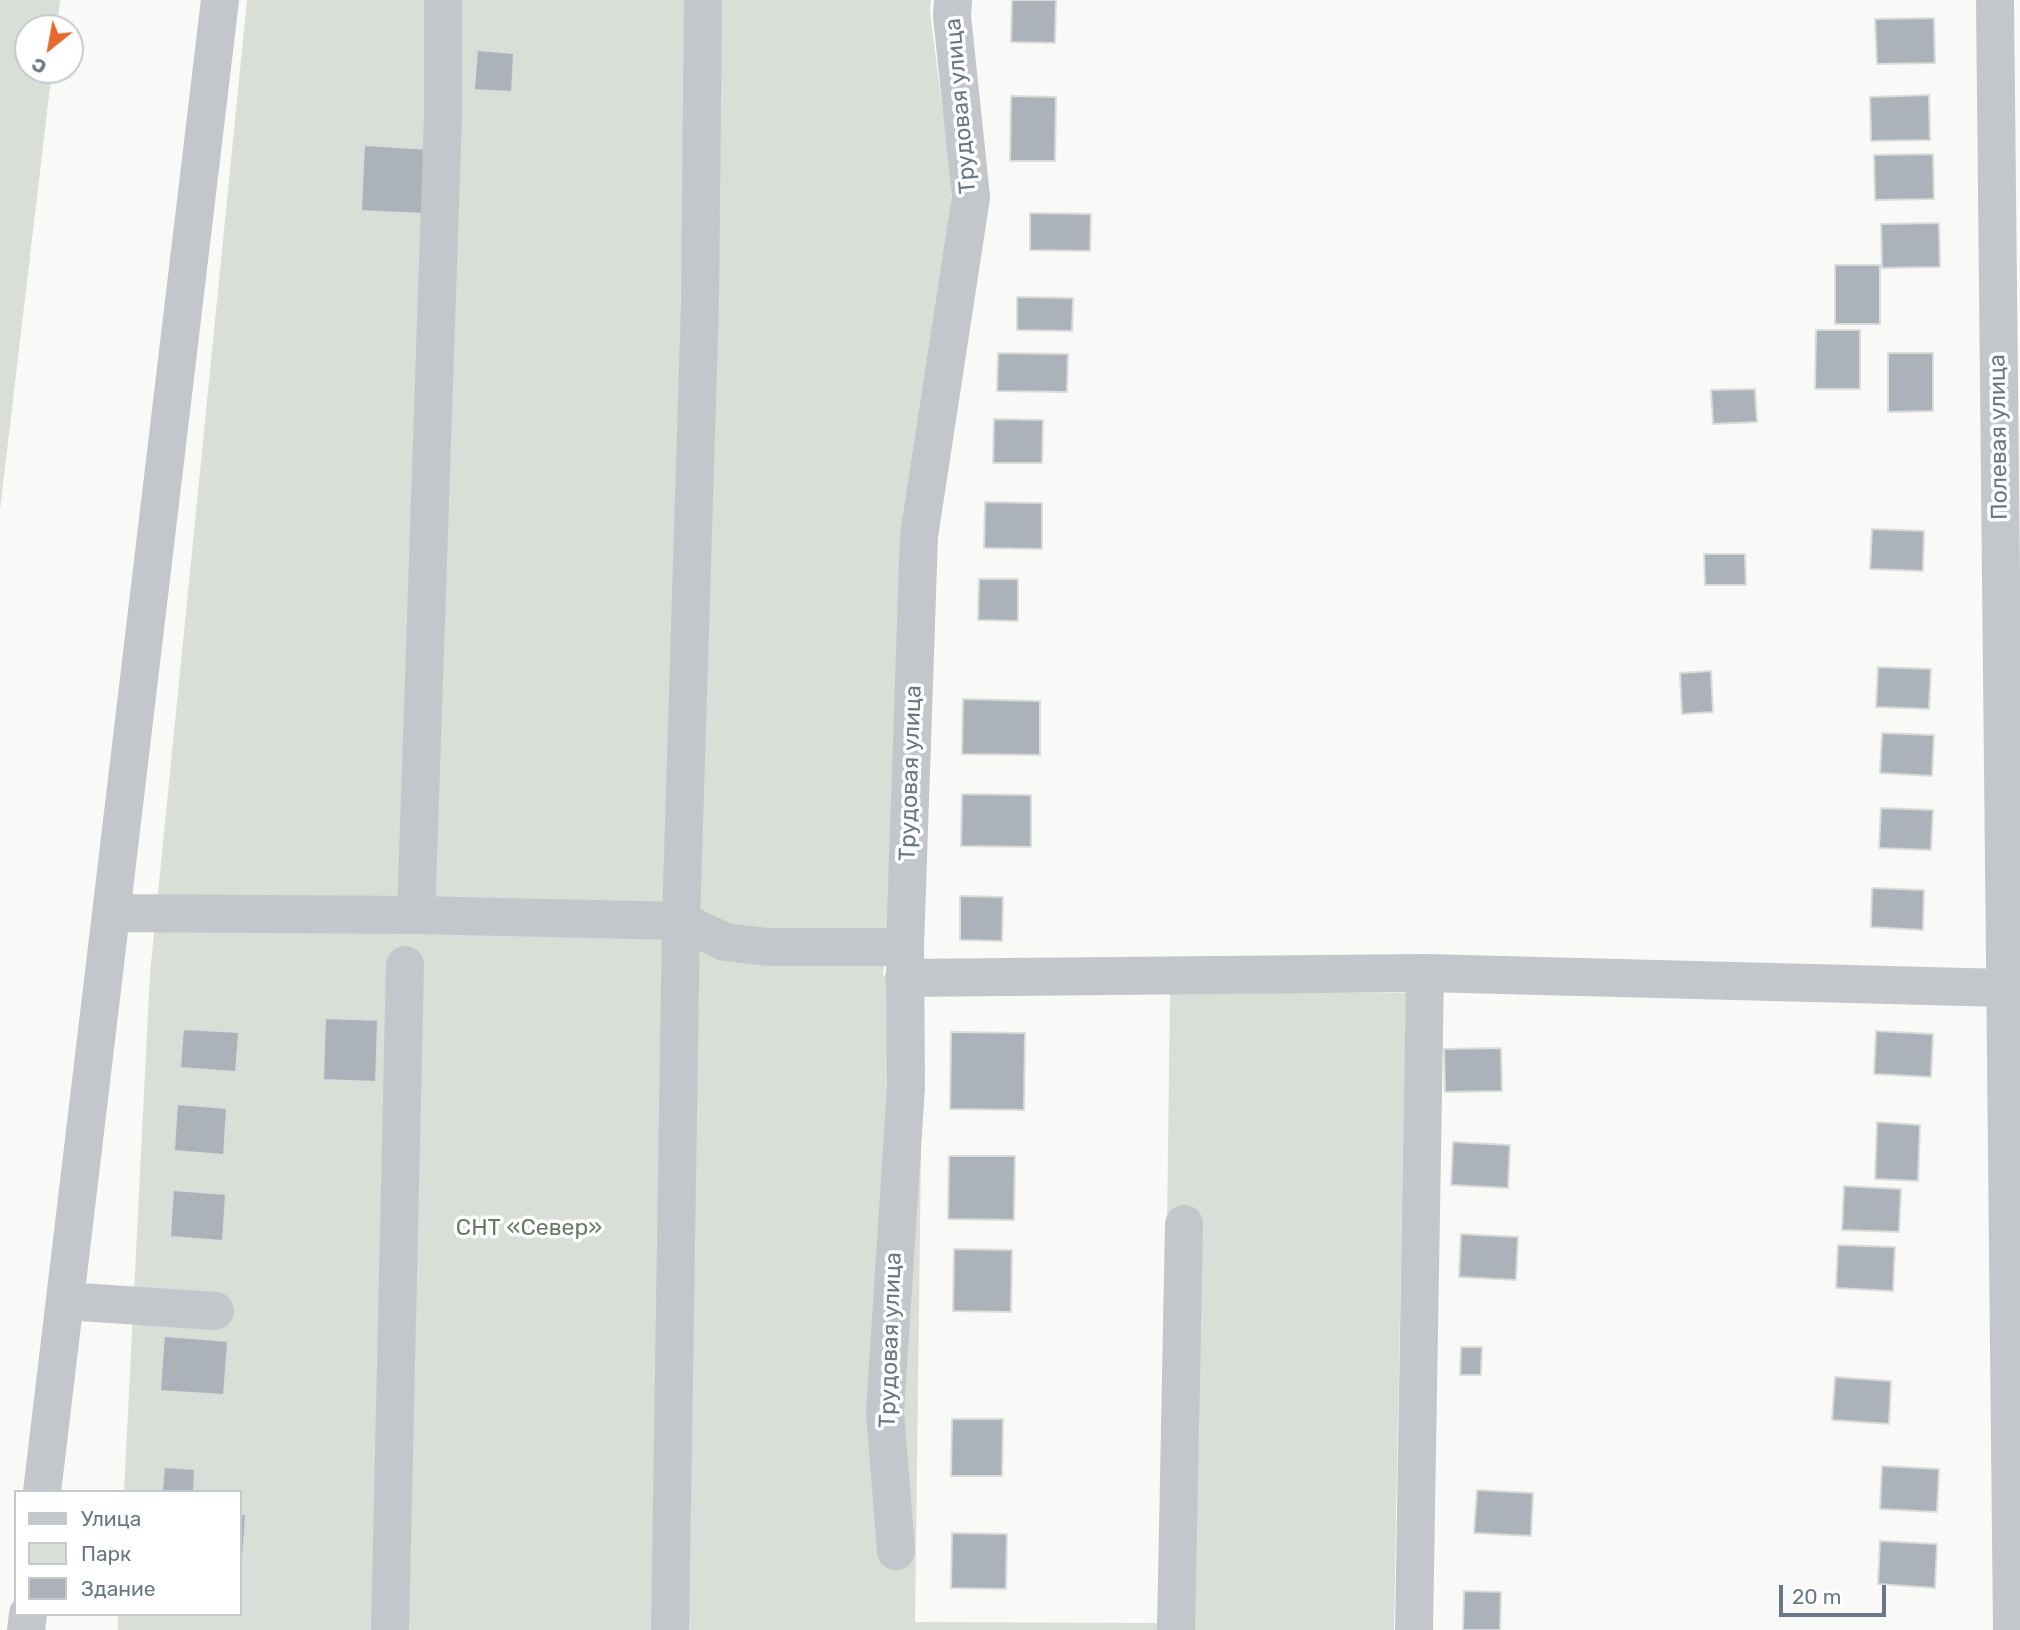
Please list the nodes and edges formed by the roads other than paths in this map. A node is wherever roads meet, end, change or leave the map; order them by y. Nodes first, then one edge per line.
1 (220, 0) edge
2 (443, 0) edge
3 (703, 0) edge
4 (953, 0) edge
5 (1995, 0) edge
6 (111, 913) junction
7 (416, 915) junction
8 (681, 921) junction
9 (904, 962) junction
10 (405, 965) dead end
11 (1424, 973) junction
12 (2006, 988) junction
13 (2013, 1071) edge
14 (1184, 1224) dead end
15 (65, 1301) junction
16 (215, 1311) dead end
17 (42, 1490) edge
18 (896, 1551) dead end
19 (390, 1630) edge
20 (670, 1630) edge
21 (1177, 1630) edge
22 (1413, 1630) edge
23 (2012, 1630) edge

1 - 6 street
2 - 7 street
3 - 8 street
4 - 9 street, Трудовая улица
5 - 12 street, Полевая улица
6 - 7 street
6 - 15 street
7 - 8 street
8 - 9 street
8 - 20 street
9 - 11 street
9 - 18 street, Трудовая улица
10 - 19 street
11 - 12 street
11 - 22 street
12 - 13 street, Полевая улица
13 - 23 street, Полевая улица
14 - 21 street
15 - 16 street
15 - 17 street

